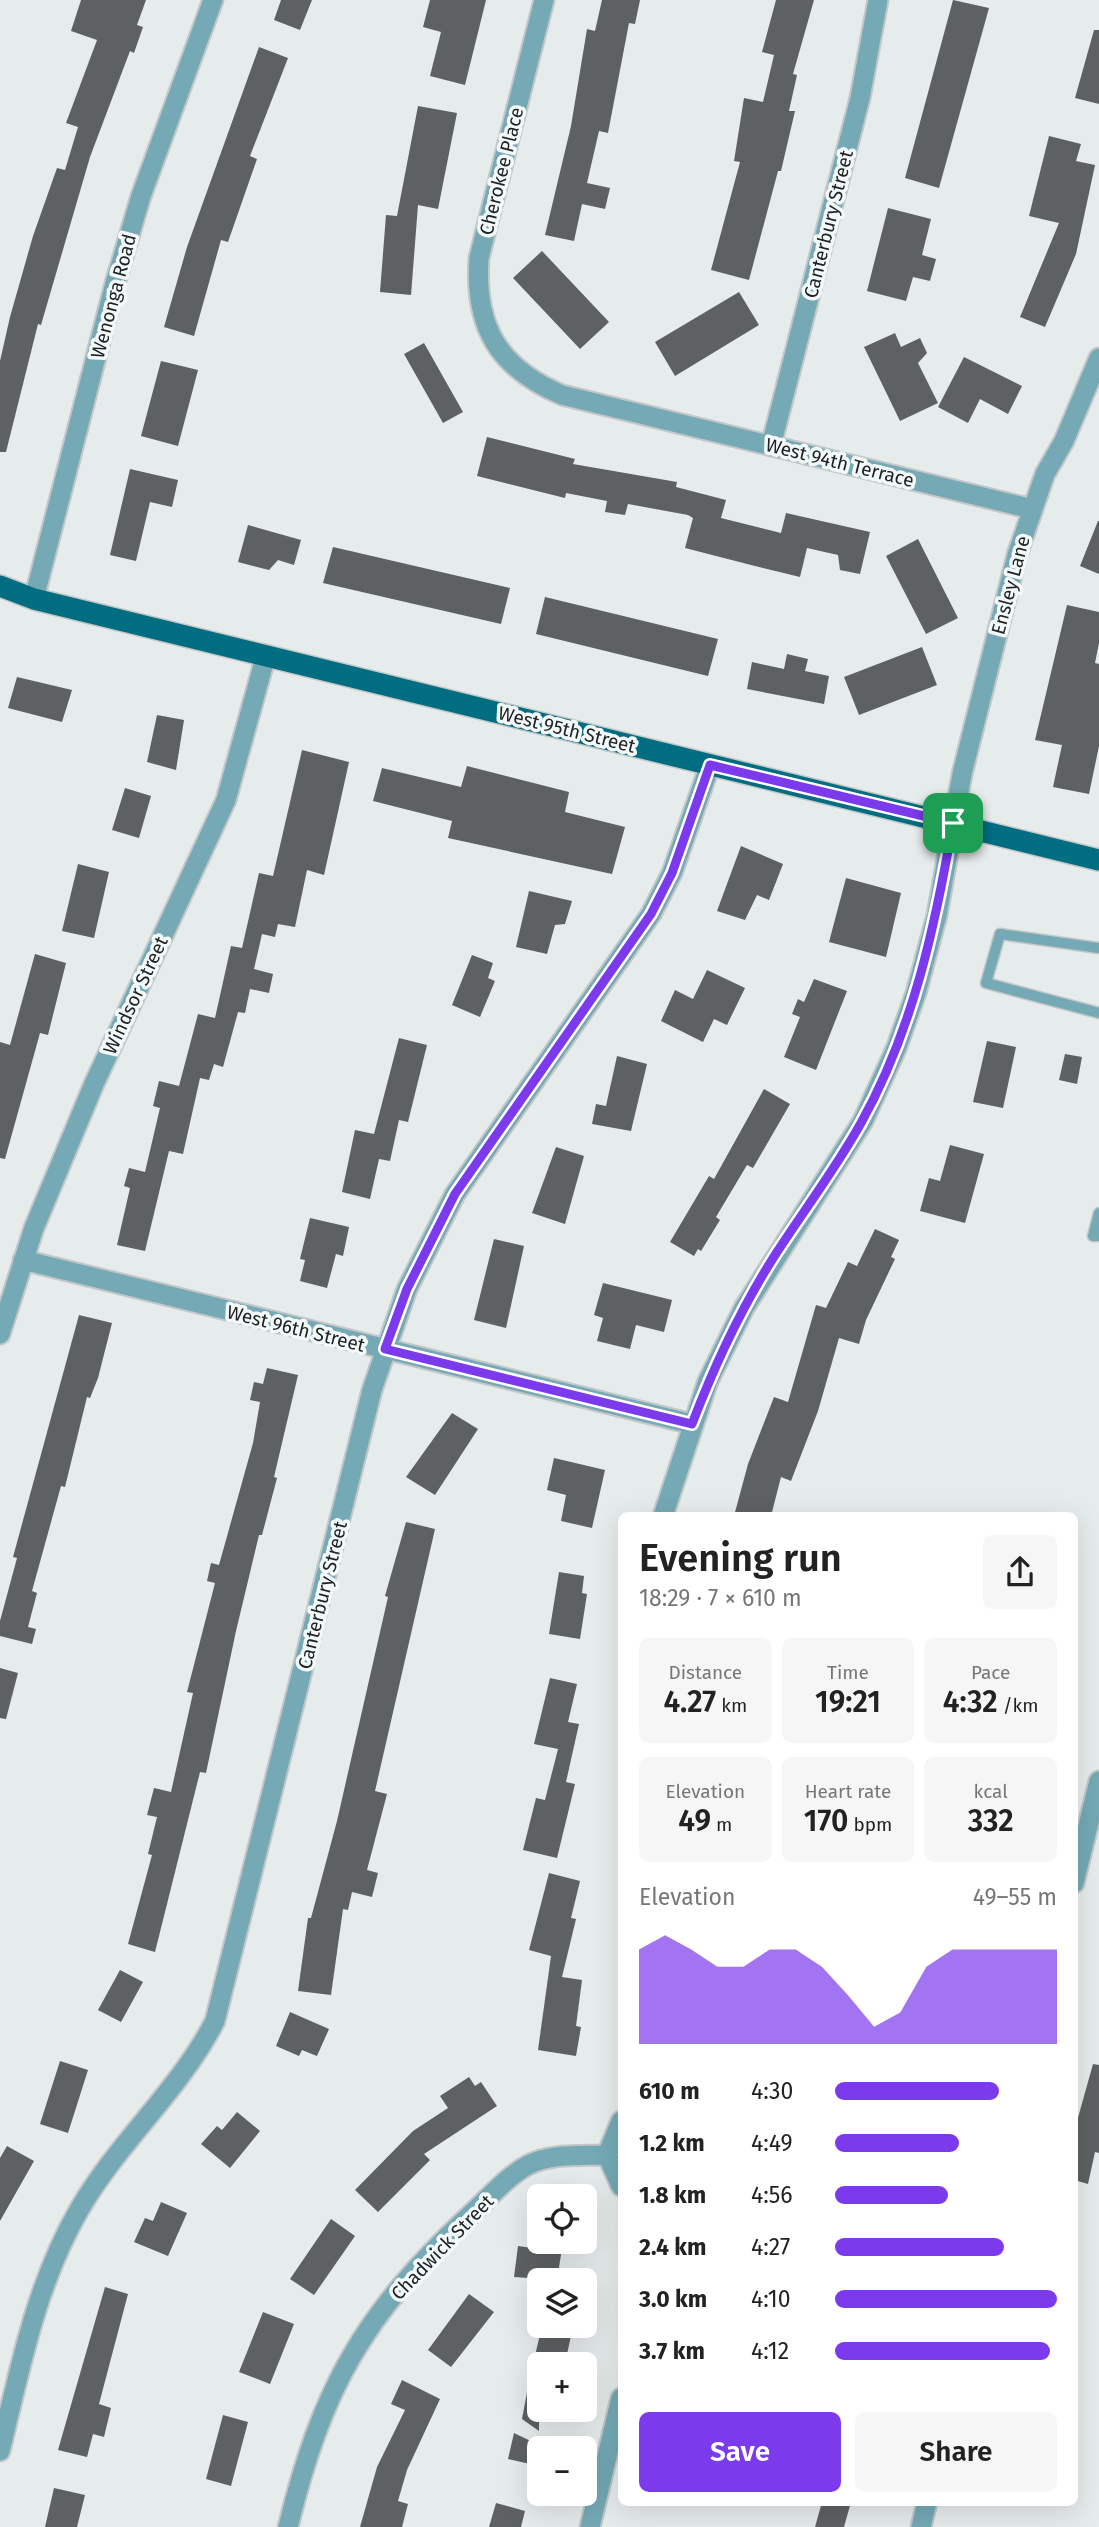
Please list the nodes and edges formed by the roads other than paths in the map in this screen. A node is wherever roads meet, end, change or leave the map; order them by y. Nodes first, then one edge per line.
1 (214, 0) edge
2 (544, 0) edge
3 (878, 0) edge
4 (493, 342) joint
5 (1099, 358) edge
6 (771, 446) junction
7 (1031, 509) junction
8 (0, 586) edge
9 (0, 599) edge
10 (34, 599) junction
11 (266, 655) junction
12 (710, 765) junction
13 (953, 823) junction
14 (1099, 860) edge
15 (1099, 948) edge
16 (1099, 1013) edge
17 (1099, 1213) edge
18 (1099, 1236) edge
19 (23, 1260) junction
20 (0, 1334) edge
21 (385, 1349) junction
22 (692, 1424) junction
23 (664, 1512) edge
24 (1099, 1781) edge
25 (1078, 1867) edge
26 (618, 2128) edge
27 (607, 2155) junction
28 (618, 2179) edge
29 (618, 2410) edge
30 (0, 2451) edge
31 (926, 2506) edge
32 (288, 2527) edge
33 (590, 2527) edge
34 (921, 2527) edge

1 - 10 street, Wenonga Road
2 - 4 street, Cherokee Place
3 - 6 street, Canterbury Street
4 - 6 street, West 94th Terrace
5 - 7 street, Ensley Lane
6 - 7 street, West 94th Terrace
7 - 13 street, Ensley Lane
8 - 10 main road, West 95th Street
9 - 10 main road, West 95th Street
10 - 11 main road, West 95th Street
11 - 12 main road, West 95th Street
11 - 19 street, Windsor Street
12 - 13 main road, West 95th Street
12 - 21 street, Canterbury Street
13 - 14 main road, West 95th Street
13 - 22 street, Ensley Lane
15 - 16 lane
17 - 18 lane
19 - 20 street, Windsor Street
19 - 21 street, West 96th Street
21 - 22 street, West 96th Street
21 - 30 street, Canterbury Street
22 - 23 street, Ensley Lane
24 - 25 street
26 - 27 street
27 - 28 street
27 - 32 street, Chadwick Street
29 - 33 street
31 - 34 street

